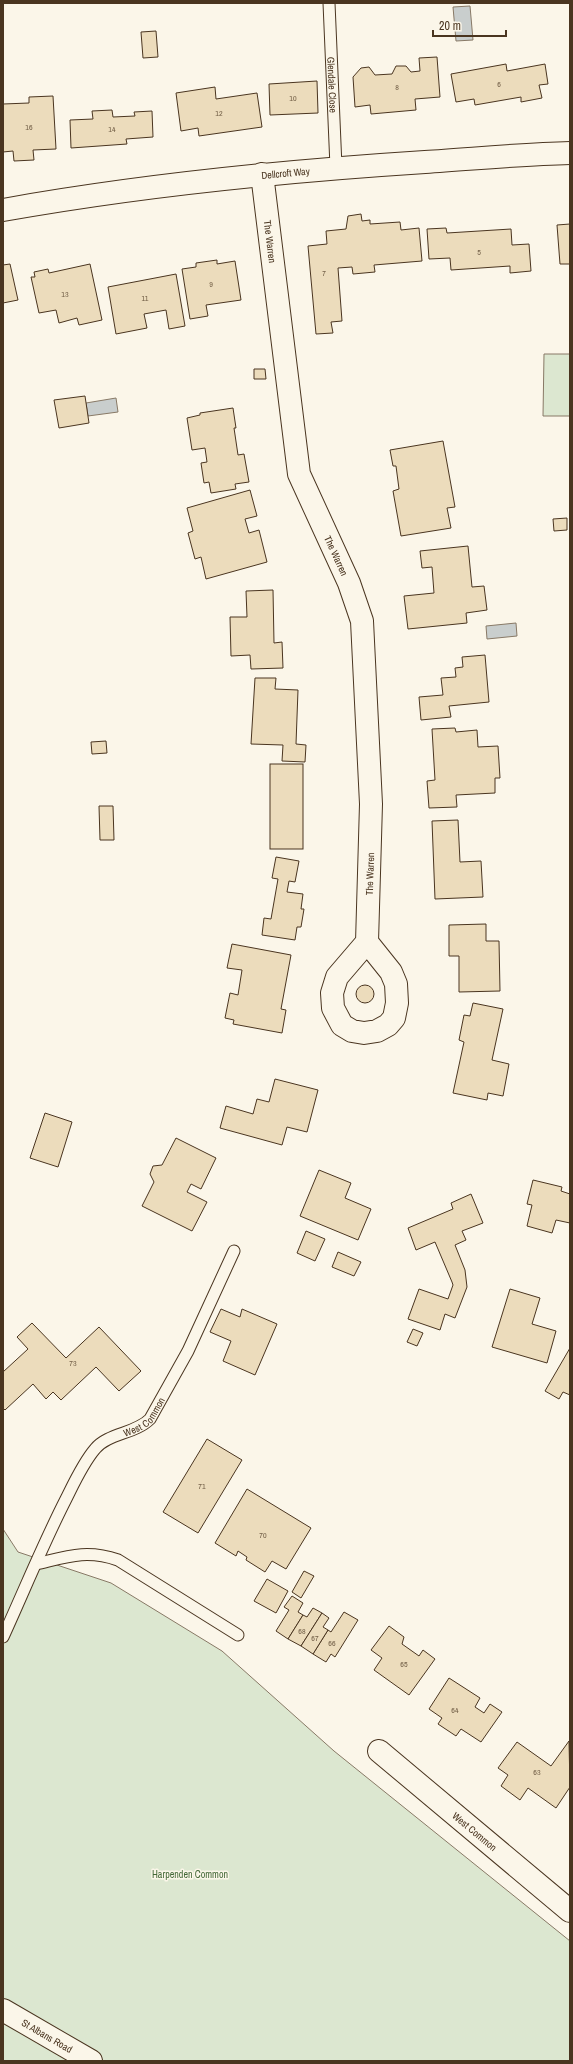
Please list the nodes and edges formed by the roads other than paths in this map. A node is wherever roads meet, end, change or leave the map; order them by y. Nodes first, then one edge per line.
1 (329, 3) edge
2 (570, 153) edge
3 (336, 167) junction
4 (262, 174) junction
5 (3, 210) edge
6 (367, 942) dead end
7 (234, 1251) dead end
8 (36, 1564) junction
9 (238, 1635) dead end
10 (3, 1637) edge
11 (379, 1751) dead end
12 (570, 1911) edge
13 (3, 2010) edge
14 (90, 2061) edge

1 - 3 lane, Glendale Close
2 - 3 street, Dellcroft Way
3 - 4 street, Dellcroft Way
4 - 5 street, Dellcroft Way
4 - 6 street, The Warren
7 - 8 lane, West Common
8 - 9 lane
8 - 10 lane, West Common
11 - 12 street, West Common
13 - 14 street, St Albans Road

